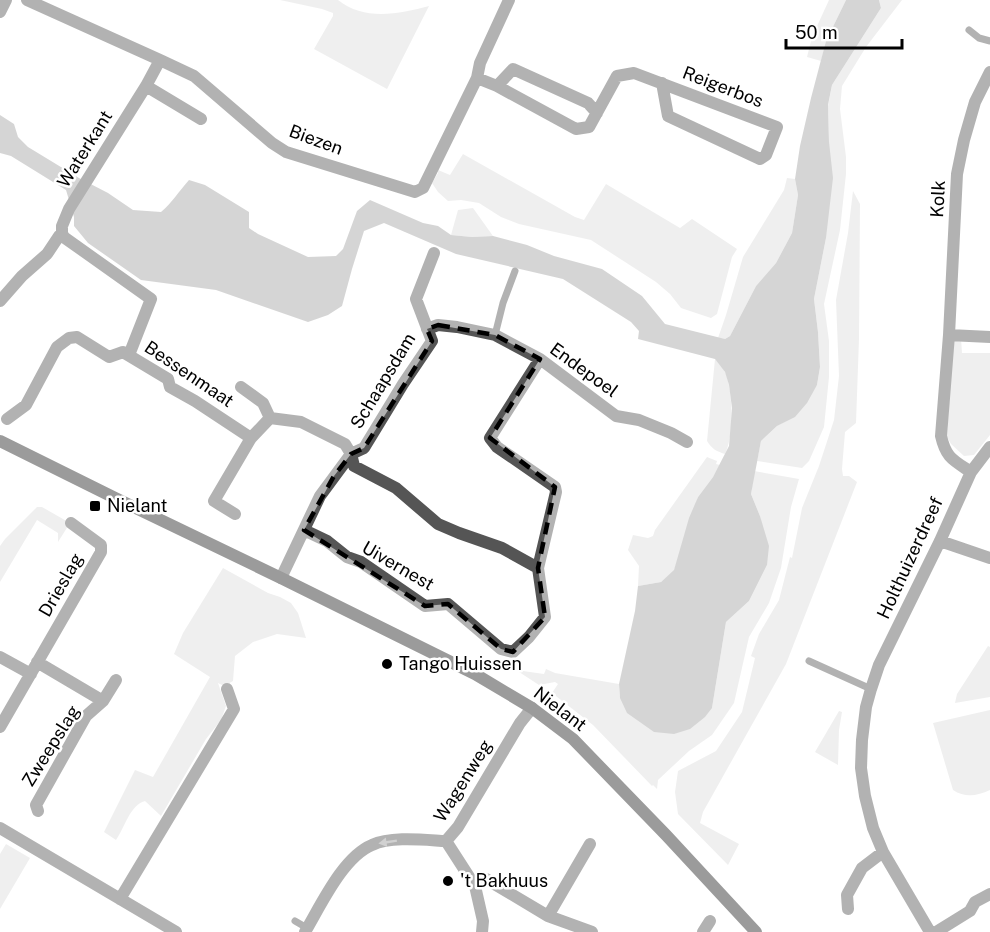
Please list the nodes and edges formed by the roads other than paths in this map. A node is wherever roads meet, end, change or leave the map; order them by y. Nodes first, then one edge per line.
1 (6, 0) edge
2 (27, 0) edge
3 (509, 0) edge
4 (0, 12) edge
5 (969, 30) dead end
6 (990, 41) edge
7 (160, 60) junction
8 (990, 72) edge
9 (477, 78) junction
10 (662, 83) junction
11 (146, 86) junction
12 (497, 86) junction
13 (597, 113) junction
14 (201, 119) dead end
15 (62, 234) junction
16 (434, 253) dead end
17 (515, 271) dead end
18 (0, 301) edge
19 (427, 329) junction
20 (949, 334) junction
21 (495, 335) junction
22 (990, 337) edge
23 (129, 355) junction
24 (540, 359) junction
25 (241, 387) dead end
26 (270, 418) junction
27 (7, 419) dead end
28 (251, 438) junction
29 (0, 441) edge
30 (687, 442) dead end
31 (990, 447) edge
32 (351, 454) junction
33 (971, 472) junction
34 (235, 514) dead end
35 (71, 523) dead end
36 (304, 530) junction
37 (940, 542) junction
38 (990, 558) edge
39 (538, 568) junction
40 (280, 578) junction
41 (0, 657) edge
42 (809, 661) dead end
43 (37, 662) junction
44 (31, 674) junction
45 (116, 680) dead end
46 (227, 689) dead end
47 (871, 689) junction
48 (103, 701) junction
49 (531, 708) junction
50 (0, 726) edge
51 (38, 811) dead end
52 (0, 828) edge
53 (446, 840) junction
54 (590, 844) dead end
55 (883, 852) junction
56 (475, 886) junction
57 (990, 894) edge
58 (120, 899) junction
59 (848, 909) dead end
60 (548, 915) junction
61 (295, 921) dead end
62 (306, 930) edge
63 (176, 932) edge
64 (482, 932) edge
65 (592, 932) edge
66 (756, 932) edge
67 (930, 932) edge
68 (936, 932) edge

1 - 4 street
2 - 7 street, Biezen
3 - 9 street, Biezen
5 - 6 lane
7 - 9 street, Biezen
7 - 11 street, Waterkant
8 - 20 street, Kolk
9 - 12 street, Reigerbos
10 - 10 street, Reigerbos
10 - 13 street, Reigerbos
11 - 14 street
11 - 15 street, Waterkant
12 - 13 street
12 - 13 street, Reigerbos
15 - 18 street, Waterkant
15 - 23 street
16 - 19 street, Schaapsdam
17 - 21 lane
19 - 21 street, Endepoel
19 - 32 street, Schaapsdam
20 - 22 street
20 - 33 street, Kolk
21 - 24 street, Endepoel
23 - 27 street, Bessenmaat
23 - 28 street, Bessenmaat
24 - 30 street, Endepoel
24 - 39 street, Uivernest
25 - 26 street, Bessenmaat
26 - 28 street
26 - 32 street
28 - 34 street
29 - 40 street, Nielant
31 - 33 street, Holthuizerdreef
32 - 36 street, Schaapsdam
32 - 39 street
33 - 37 street, Holthuizerdreef
35 - 43 street, Drieslag
36 - 39 street, Uivernest
36 - 40 street, Schaapsdam
37 - 38 street
37 - 47 street, Holthuizerdreef
40 - 49 street, Nielant
41 - 44 street
42 - 47 lane
43 - 44 street, Drieslag
43 - 48 street, Zweepslag
44 - 50 street, Drieslag
45 - 48 street, Zweepslag
46 - 58 street
47 - 55 street, Holthuizerdreef
48 - 51 street, Zweepslag
49 - 53 street, Wagenweg
49 - 66 street, Nielant
52 - 58 street
53 - 56 street
53 -> 62 street, Wagenweg
54 - 60 street
55 - 59 street
55 - 67 street, Holthuizerdreef
56 - 60 street
56 - 64 street
57 - 68 street
58 - 63 street
60 - 65 street
61 - 62 lane, Wagenweg

